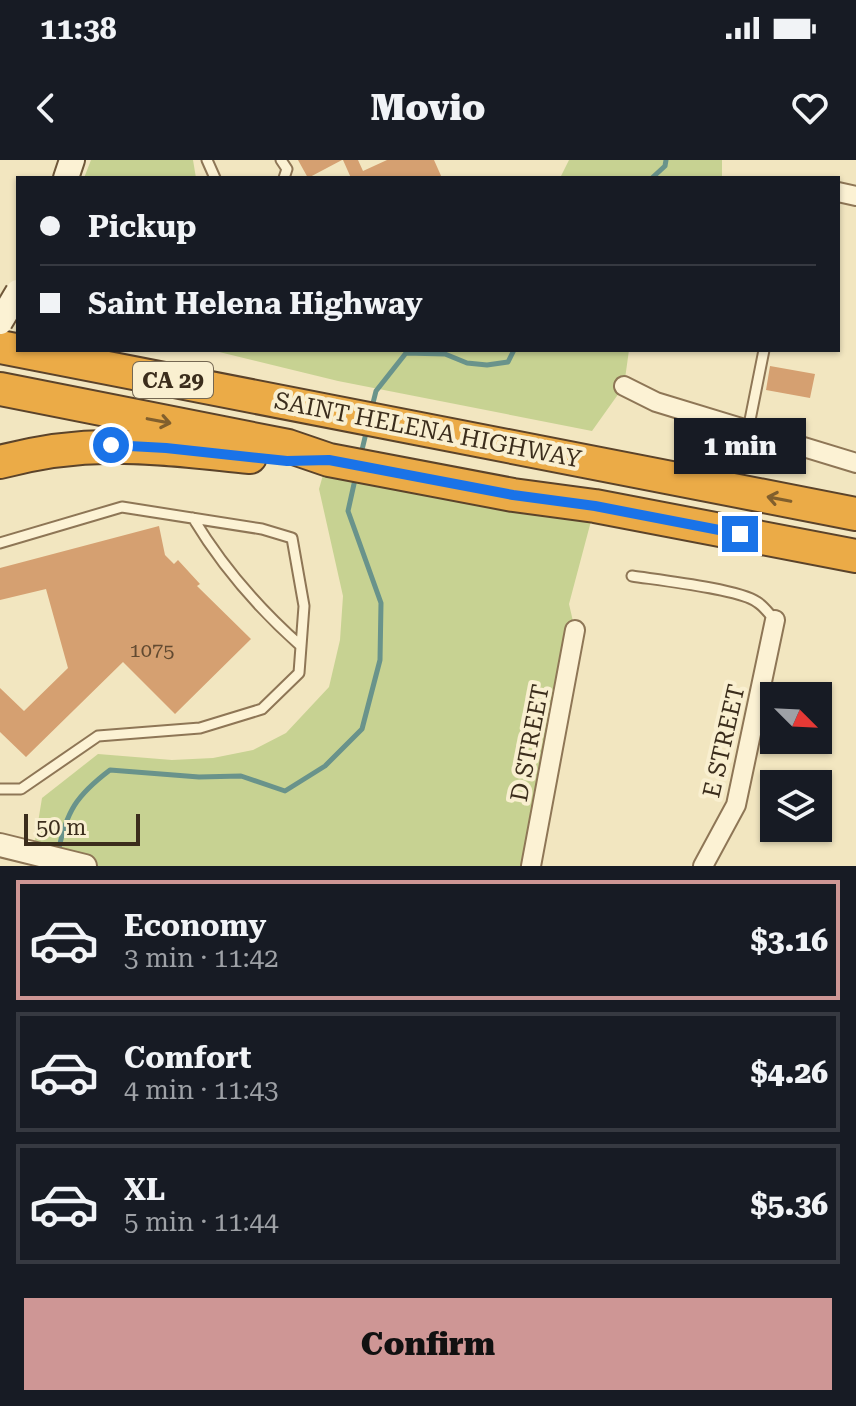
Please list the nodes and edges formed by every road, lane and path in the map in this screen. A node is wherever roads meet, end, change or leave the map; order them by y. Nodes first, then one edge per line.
1 (16, 295) edge
2 (0, 321) edge
3 (26, 352) edge
4 (127, 352) edge
5 (764, 352) edge
6 (624, 386) dead end
7 (0, 392) edge
8 (347, 413) junction
9 (748, 430) junction
10 (329, 460) junction
11 (0, 462) edge
12 (856, 463) edge
13 (856, 514) edge
14 (193, 518) junction
15 (682, 522) junction
16 (0, 543) edge
17 (856, 556) edge
18 (632, 576) dead end
19 (856, 577) edge
20 (775, 620) joint
21 (575, 630) dead end
22 (301, 646) junction
23 (0, 789) edge
24 (0, 845) edge
25 (85, 866) edge
26 (531, 866) edge
27 (703, 866) edge

1 - 2 main road, bridge
3 - 8 highway, SAINT HELENA HIGHWAY / CA 29
4 - 8 highway
5 - 9 lane
6 - 9 street
7 -> 10 highway, SAINT HELENA HIGHWAY / CA 29
13 -> 8 highway, SAINT HELENA HIGHWAY / CA 29
9 - 12 street
10 - 11 highway
10 - 15 highway, SAINT HELENA HIGHWAY / CA 29
14 - 16 lane
14 - 22 lane
14 - 22 lane
15 - 17 highway, SAINT HELENA HIGHWAY / CA 29
15 - 19 highway
18 - 20 lane
20 - 27 street, E STREET
21 - 26 street, D STREET
22 - 23 lane
24 - 25 street

